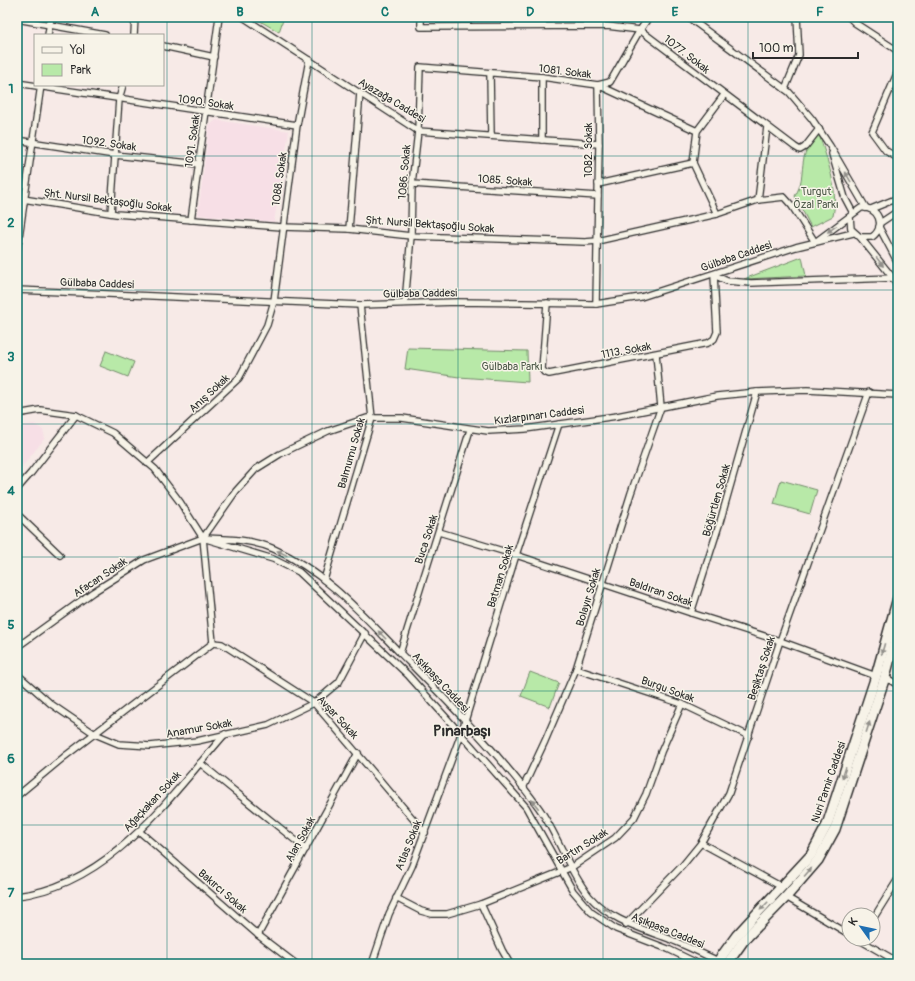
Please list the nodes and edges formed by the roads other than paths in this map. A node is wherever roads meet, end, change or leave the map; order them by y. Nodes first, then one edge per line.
1 (51, 17) edge
2 (135, 17) edge
3 (219, 17) edge
4 (243, 17) edge
5 (421, 17) edge
6 (649, 17) edge
7 (688, 17) edge
8 (797, 17) edge
9 (849, 17) edge
10 (17, 19) edge
11 (698, 20) edge
12 (49, 26) junction
13 (640, 30) junction
14 (48, 34) edge
15 (99, 34) edge
16 (134, 34) edge
17 (164, 46) edge
18 (898, 51) edge
19 (214, 56) junction
20 (309, 60) junction
21 (420, 67) joint
22 (898, 70) edge
23 (490, 73) junction
24 (542, 77) junction
25 (17, 83) edge
26 (34, 85) edge
27 (598, 85) junction
28 (41, 86) edge
29 (123, 86) edge
30 (785, 89) junction
31 (360, 93) junction
32 (724, 95) junction
33 (119, 99) junction
34 (206, 113) junction
35 (297, 125) junction
36 (766, 127) junction
37 (819, 129) junction
38 (418, 131) junction
39 (697, 131) junction
40 (491, 136) junction
41 (17, 140) edge
42 (542, 140) junction
43 (32, 142) junction
44 (599, 144) junction
45 (830, 146) junction
46 (115, 155) junction
47 (898, 158) edge
48 (693, 163) junction
49 (199, 164) junction
50 (412, 184) junction
51 (598, 184) junction
52 (598, 196) junction
53 (17, 198) edge
54 (898, 198) edge
55 (24, 200) junction
56 (758, 200) junction
57 (868, 208) junction
58 (898, 211) edge
59 (111, 213) junction
60 (717, 214) junction
61 (851, 215) junction
62 (191, 220) junction
63 (880, 225) junction
64 (282, 227) junction
65 (348, 229) junction
66 (853, 233) junction
67 (411, 236) junction
68 (860, 238) junction
69 (597, 241) junction
70 (815, 242) junction
71 (17, 249) edge
72 (898, 263) edge
73 (714, 275) junction
74 (893, 278) junction
75 (898, 288) edge
76 (17, 290) edge
77 (274, 300) junction
78 (405, 303) junction
79 (360, 304) junction
80 (547, 304) junction
81 (596, 304) junction
82 (656, 354) junction
83 (757, 392) junction
84 (869, 392) junction
85 (898, 395) edge
86 (661, 407) junction
87 (17, 414) edge
88 (76, 415) junction
89 (372, 418) junction
90 (559, 424) junction
91 (470, 430) junction
92 (147, 463) junction
93 (17, 489) edge
94 (17, 514) edge
95 (439, 532) junction
96 (203, 538) junction
97 (60, 555) dead end
98 (516, 555) junction
99 (324, 580) junction
100 (602, 583) junction
101 (898, 598) edge
102 (691, 613) junction
103 (898, 628) edge
104 (365, 633) junction
105 (780, 641) junction
106 (213, 643) junction
107 (17, 647) edge
108 (400, 653) junction
109 (576, 669) junction
110 (17, 674) edge
111 (880, 676) junction
112 (898, 685) edge
113 (314, 703) junction
114 (682, 704) junction
115 (465, 722) junction
116 (95, 734) junction
117 (225, 734) junction
118 (461, 734) junction
119 (749, 736) junction
120 (358, 753) junction
121 (200, 763) junction
122 (523, 788) junction
123 (17, 796) edge
124 (140, 832) junction
125 (425, 833) junction
126 (701, 843) junction
127 (306, 849) junction
128 (572, 867) junction
129 (562, 872) junction
130 (898, 879) edge
131 (782, 887) junction
132 (17, 896) edge
133 (786, 897) junction
134 (396, 898) junction
135 (481, 904) junction
136 (880, 907) edge
137 (626, 924) junction
138 (841, 929) edge
139 (258, 935) junction
140 (873, 947) edge
141 (898, 962) edge
142 (720, 963) edge
143 (296, 964) edge
144 (372, 964) edge
145 (510, 964) edge
146 (700, 964) edge

1 - 12 street
2 - 16 street
3 - 19 street, 1091. Sokak
4 - 20 street, Ayazağa Caddesi
5 - 13 street
6 - 13 street
7 - 11 street
8 - 30 street
9 - 18 street
10 - 12 street
11 - 30 street
12 - 14 street
12 - 15 street
13 - 27 street
13 - 32 street, 1077. Sokak
17 - 19 street
19 - 34 street, 1091. Sokak
20 - 31 street, Ayazağa Caddesi
20 - 35 street, 1088. Sokak
21 - 23 street, 1081. Sokak
21 - 38 street, 1086. Sokak
22 - 47 street
23 - 24 street, 1081. Sokak
23 - 40 street
24 - 27 street, 1081. Sokak
24 - 42 street
25 - 26 street, 1090. Sokak
27 - 39 street, 1081. Sokak
27 - 44 street, 1082. Sokak
28 - 33 street, 1090. Sokak
28 - 43 street
29 - 33 street
30 - 37 street
31 - 38 street, Ayazağa Caddesi
31 - 65 street
32 - 36 street, 1077. Sokak
32 - 39 street
33 - 34 street, 1090. Sokak
33 - 46 street
34 - 35 street, 1090. Sokak
34 - 49 street, 1091. Sokak
35 - 64 street, 1088. Sokak
36 - 37 street, 1077. Sokak
36 - 56 street
37 - 45 street
38 - 40 street, Ayazağa Caddesi
38 - 50 street, 1086. Sokak
39 - 48 street
40 - 42 street, Ayazağa Caddesi
41 - 43 street, 1092. Sokak
42 - 44 street, Ayazağa Caddesi
43 - 46 street, 1092. Sokak
43 - 55 street
44 - 51 street, 1082. Sokak
57 -> 45 street
45 - 61 street
46 - 49 street, 1092. Sokak
46 - 59 street
48 - 51 street
48 - 60 street
49 - 62 street, 1091. Sokak
50 - 52 street, 1085. Sokak
50 - 67 street, 1086. Sokak
51 - 52 street, 1082. Sokak
52 - 69 street, 1082. Sokak
53 - 55 street, Şht. Nursil Bektaşoğlu Sokak
54 - 57 street
55 - 59 street, Şht. Nursil Bektaşoğlu Sokak
55 - 71 street
56 - 60 street, Şht. Nursil Bektaşoğlu Sokak
56 - 70 street, Şht. Nursil Bektaşoğlu Sokak
57 - 61 street
57 - 63 street
58 - 63 street
59 - 62 street, Şht. Nursil Bektaşoğlu Sokak
60 - 69 street, Şht. Nursil Bektaşoğlu Sokak
61 - 66 street
61 -> 70 street
62 - 64 street, Şht. Nursil Bektaşoğlu Sokak
63 - 68 street
63 - 72 street
64 - 65 street, Şht. Nursil Bektaşoğlu Sokak
64 - 77 street, 1088. Sokak
65 - 67 street, Şht. Nursil Bektaşoğlu Sokak
66 - 68 street
66 - 70 street, Gülbaba Caddesi
67 - 69 street, Şht. Nursil Bektaşoğlu Sokak
67 - 78 street, 1086. Sokak
68 -> 74 street
69 - 81 street, 1082. Sokak
70 - 73 street, Gülbaba Caddesi
73 - 74 street
73 - 81 street, Gülbaba Caddesi
73 - 82 street, 1113. Sokak
74 - 75 street
76 - 77 street, Gülbaba Caddesi
77 - 79 street, Gülbaba Caddesi
77 - 92 street, Anış Sokak
78 - 79 street, Gülbaba Caddesi
78 - 80 street, Gülbaba Caddesi
79 - 89 street, Balmumu Sokak
80 - 81 street, Gülbaba Caddesi
80 - 82 street, 1113. Sokak
82 - 86 street
83 - 84 street, Kızlarpınarı Caddesi
83 - 86 street, Kızlarpınarı Caddesi
83 - 102 street, Böğürtlen Sokak
84 - 85 street, Kızlarpınarı Caddesi
84 - 105 street, Beşiktaş Sokak
86 - 90 street, Kızlarpınarı Caddesi
86 - 100 street, Bolayır Sokak
87 - 88 street
88 - 92 street
88 - 93 street
89 - 91 street, Kızlarpınarı Caddesi
89 - 96 street, Kızlarpınarı Caddesi
89 - 99 street, Balmumu Sokak
90 - 91 street, Kızlarpınarı Caddesi
90 - 98 street, Batman Sokak
91 - 95 street, Buca Sokak
92 - 96 street
94 - 97 street
95 - 98 street, Baldıran Sokak
95 - 108 street, Buca Sokak
99 -> 96 street, Aşıkpaşa Caddesi
96 - 104 street, Aşıkpaşa Caddesi
96 - 106 street
96 - 107 street, Afacan Sokak
98 - 100 street, Baldıran Sokak
98 - 115 street, Batman Sokak
108 -> 99 street, Aşıkpaşa Caddesi
100 - 102 street, Baldıran Sokak
100 - 109 street, Bolayır Sokak
101 -> 111 main road, Nuri Pamir Caddesi
102 - 105 street, Baldıran Sokak
103 - 111 main road, Nuri Pamir Caddesi
104 - 113 street, Anamur Sokak
104 - 118 street, Aşıkpaşa Caddesi
105 - 111 street, Baldıran Sokak
105 - 119 street, Beşiktaş Sokak
106 - 113 street, Avşar Sokak
106 - 116 street
108 - 115 street, Aşıkpaşa Caddesi
109 - 114 street, Burgu Sokak
109 - 122 street, Bolayır Sokak
110 - 116 street, Anamur Sokak
111 - 112 street, Baldıran Sokak
111 -> 131 main road, Nuri Pamir Caddesi
133 -> 111 main road, Nuri Pamir Caddesi
113 - 117 street, Anamur Sokak
113 - 120 street, Avşar Sokak
114 - 119 street, Burgu Sokak
114 - 128 street, Bartın Sokak
115 - 118 street, Batman Sokak
115 - 122 street, Aşıkpaşa Caddesi
116 - 117 street, Anamur Sokak
116 - 123 street
117 - 121 street, Ağaçkakan Sokak
118 - 125 street, Atlas Sokak
118 - 129 street, Aşıkpaşa Caddesi
119 - 126 street, Beşiktaş Sokak
120 - 125 street, Avşar Sokak
120 - 127 street, Alan Sokak
121 - 124 street, Ağaçkakan Sokak
121 - 127 street
128 -> 122 street, Aşıkpaşa Caddesi
124 - 132 street, Ağaçkakan Sokak
124 - 139 street, Bakırcı Sokak
125 - 134 street, Atlas Sokak
126 - 131 street
126 - 137 street, Beşiktaş Sokak
127 - 139 street, Alan Sokak
128 - 129 street, Bartın Sokak
137 -> 128 street, Aşıkpaşa Caddesi
129 - 135 street, Bartın Sokak
129 - 146 street, Aşıkpaşa Caddesi
130 - 136 street
131 -> 142 main road, Nuri Pamir Caddesi
133 - 138 street
133 - 142 main road, Nuri Pamir Caddesi
134 - 135 street, Bartın Sokak
134 - 144 street, Atlas Sokak
135 - 145 street
137 - 142 street, Aşıkpaşa Caddesi
139 - 143 street, Bakırcı Sokak
140 - 141 street

